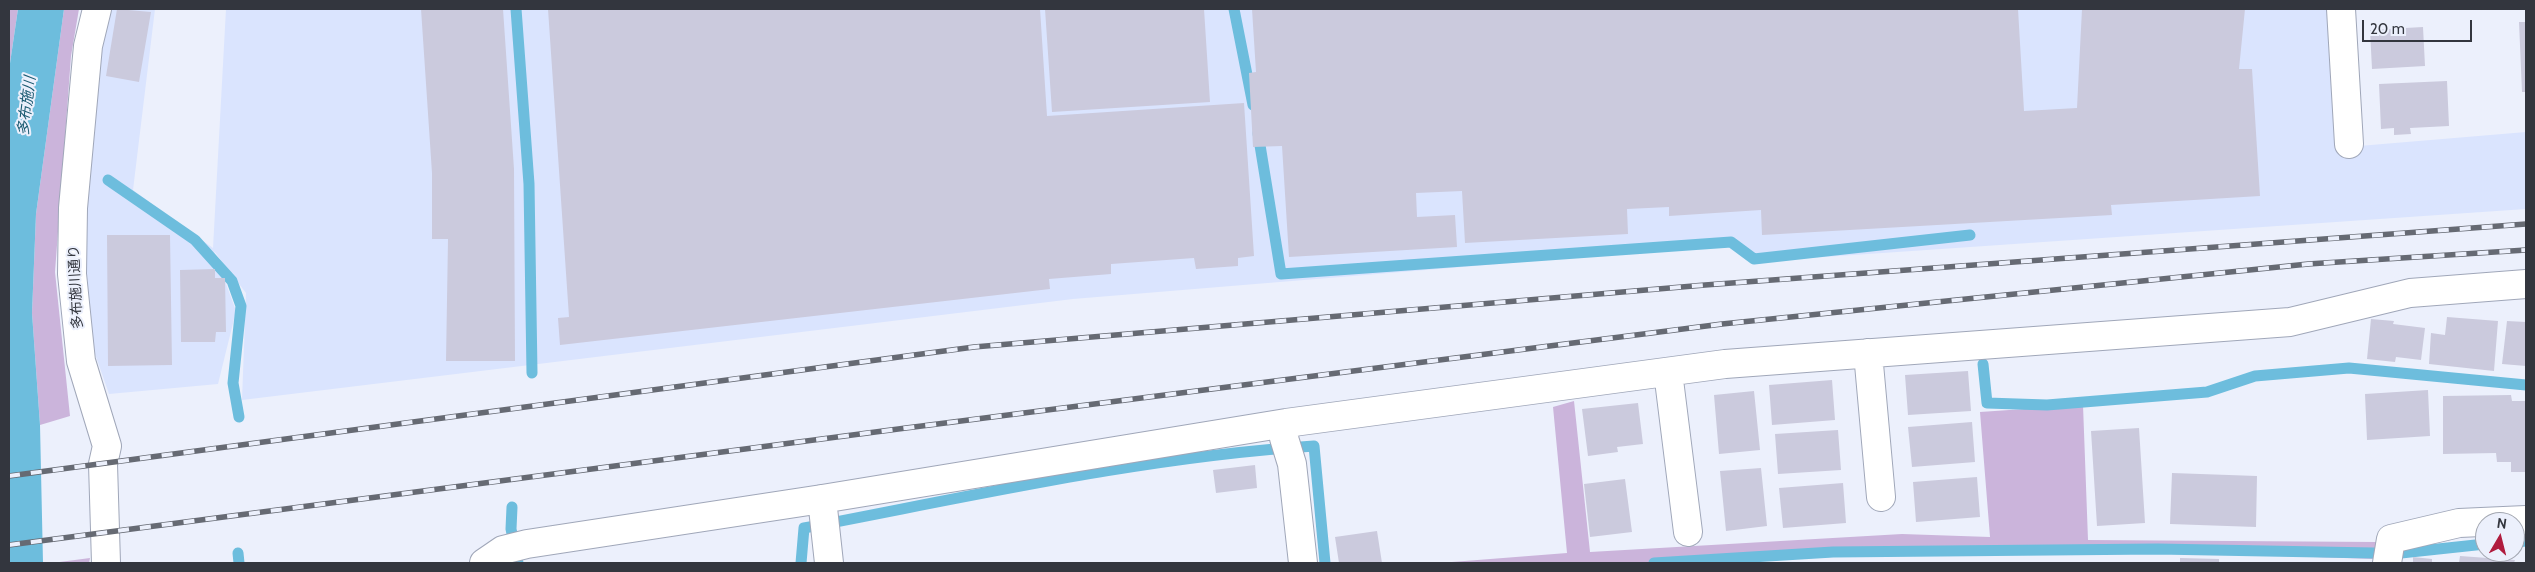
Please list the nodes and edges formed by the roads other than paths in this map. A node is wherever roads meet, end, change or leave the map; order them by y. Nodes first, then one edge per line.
1 (97, 9) edge
2 (2341, 9) edge
3 (2348, 144) dead end
4 (2526, 284) edge
5 (1868, 353) junction
6 (1668, 372) junction
7 (1285, 431) junction
8 (1881, 497) dead end
9 (824, 516) junction
10 (2526, 520) edge
11 (1688, 532) dead end
12 (505, 552) edge
13 (106, 563) edge
14 (829, 563) edge
15 (1303, 563) edge
16 (2387, 563) edge

1 - 13 street, 多布施川通り
2 - 3 street
4 - 5 street
5 - 6 street
5 - 8 street
6 - 7 street
6 - 11 street
7 - 9 street
7 - 15 street
9 - 12 street
9 - 14 street
10 - 16 street

